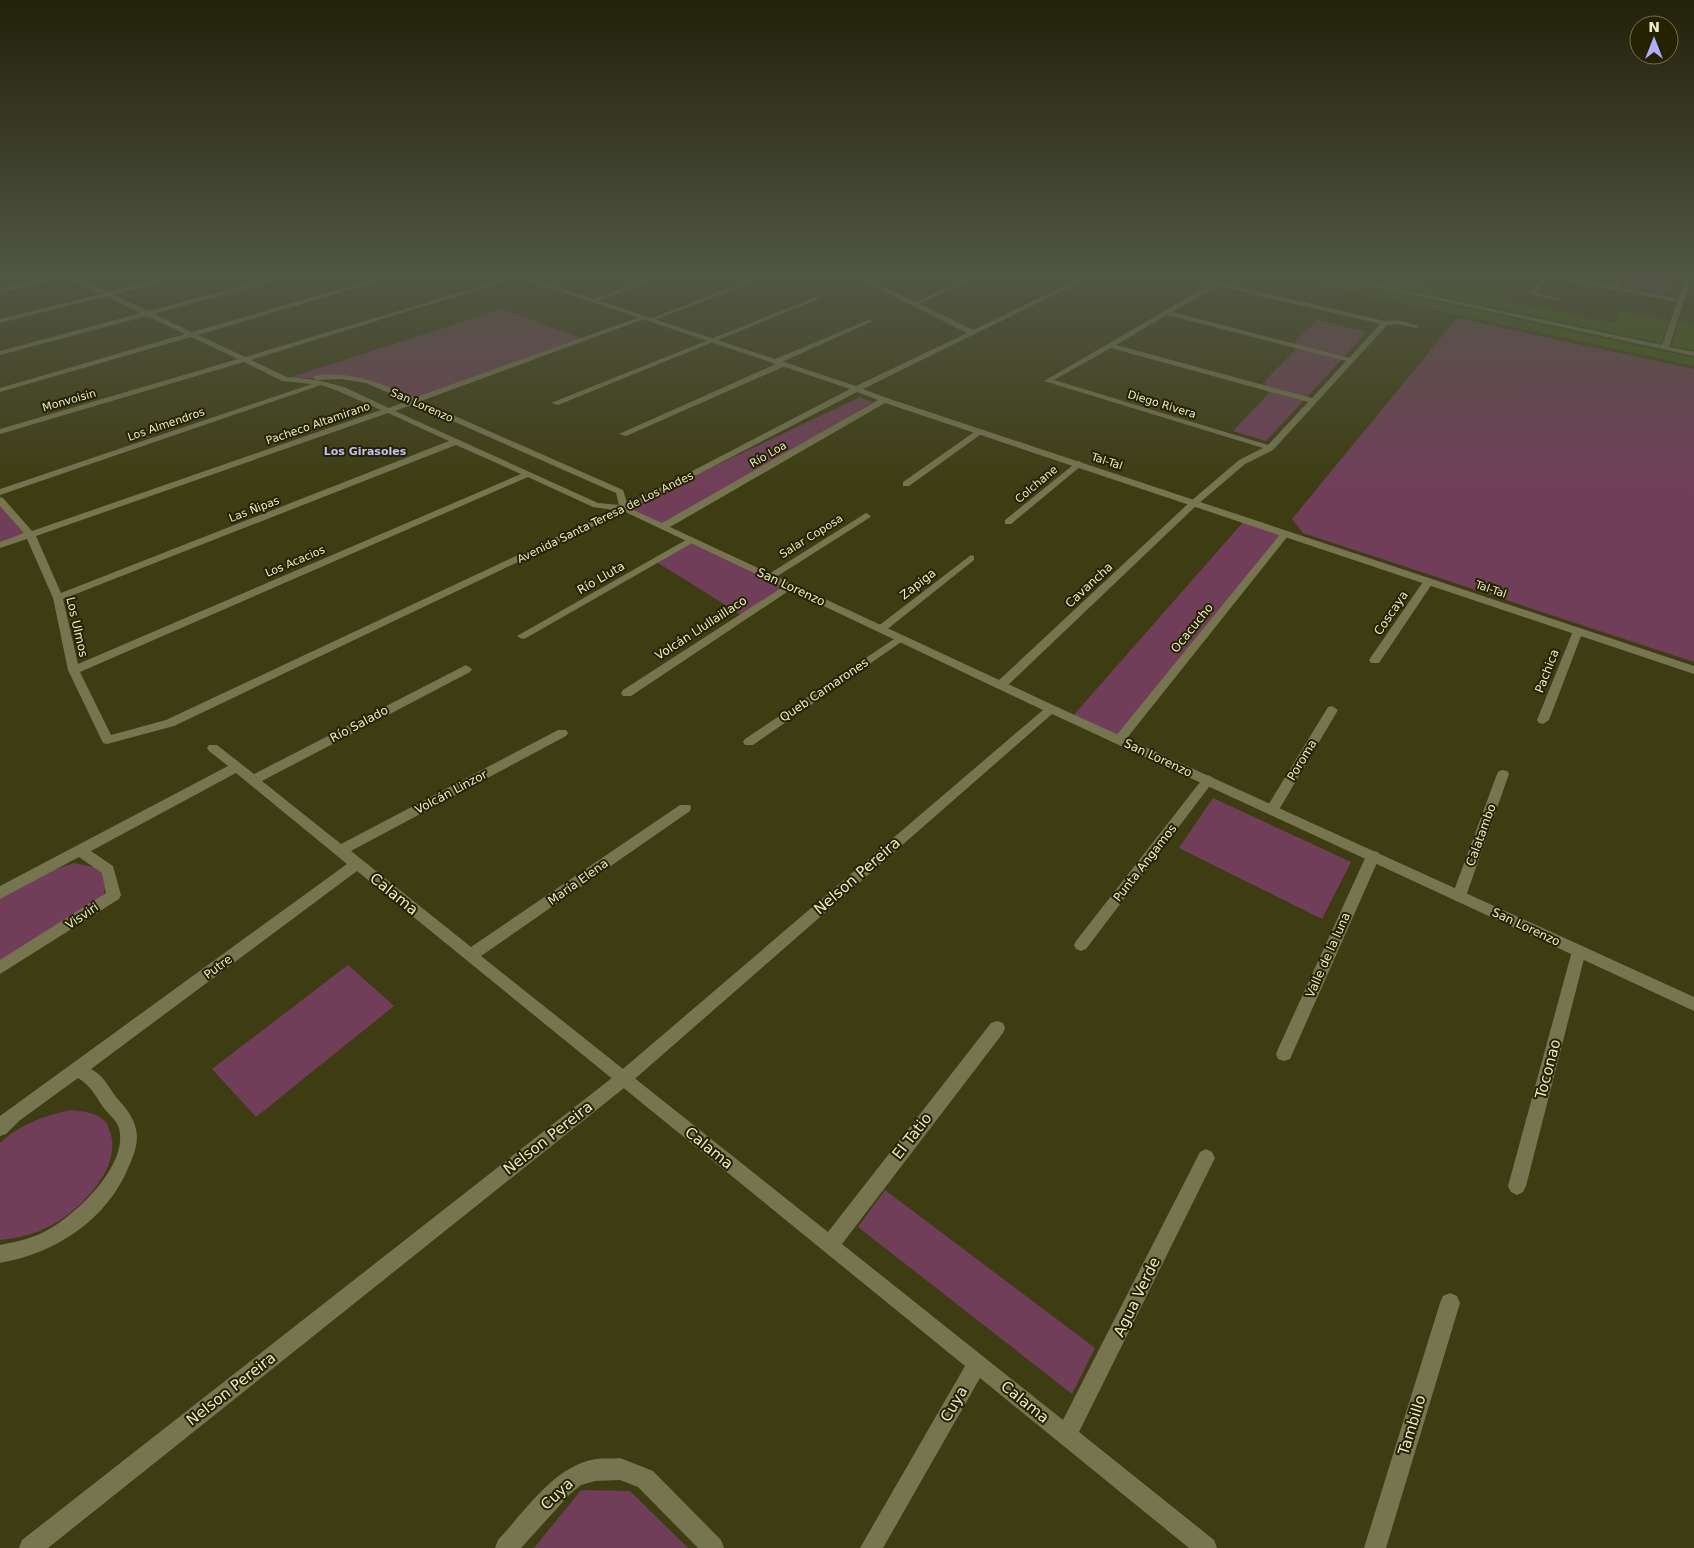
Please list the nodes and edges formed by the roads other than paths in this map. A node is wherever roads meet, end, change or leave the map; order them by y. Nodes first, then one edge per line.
1 (26, 346) edge
2 (153, 346) edge
3 (215, 346) edge
4 (287, 346) edge
5 (569, 346) edge
6 (699, 346) edge
7 (728, 346) edge
8 (814, 346) edge
9 (946, 346) edge
10 (1108, 346) edge
11 (1114, 346) edge
12 (1296, 346) edge
13 (1363, 346) edge
14 (1657, 346) edge
15 (1665, 348) joint
16 (0, 353) edge
17 (1694, 354) edge
18 (243, 360) junction
19 (1350, 360) junction
20 (779, 363) junction
21 (340, 377) junction
22 (285, 379) junction
23 (322, 383) junction
24 (857, 389) junction
25 (0, 390) edge
26 (884, 400) junction
27 (413, 401) junction
28 (1313, 401) junction
29 (555, 403) dead end
30 (390, 410) junction
31 (0, 432) edge
32 (980, 432) junction
33 (623, 434) dead end
34 (458, 441) junction
35 (1270, 448) junction
36 (1078, 464) junction
37 (526, 474) junction
38 (906, 484) dead end
39 (0, 492) edge
40 (0, 500) edge
41 (1194, 503) junction
42 (624, 509) junction
43 (866, 516) dead end
44 (1008, 522) dead end
45 (663, 527) junction
46 (30, 534) junction
47 (1286, 534) junction
48 (691, 540) junction
49 (0, 545) edge
50 (970, 558) dead end
51 (769, 577) junction
52 (1429, 580) junction
53 (789, 586) junction
54 (58, 598) junction
55 (881, 629) junction
56 (1578, 631) junction
57 (522, 636) dead end
58 (900, 638) junction
59 (1375, 660) dead end
60 (466, 669) dead end
61 (74, 670) junction
62 (1694, 670) edge
63 (1000, 685) junction
64 (627, 693) dead end
65 (1051, 709) junction
66 (1332, 710) dead end
67 (1543, 720) dead end
68 (562, 733) dead end
69 (107, 740) joint
70 (1119, 740) junction
71 (749, 742) dead end
72 (213, 748) dead end
73 (236, 767) junction
74 (1503, 774) dead end
75 (253, 780) junction
76 (1208, 780) junction
77 (685, 808) dead end
78 (1272, 810) junction
79 (80, 851) junction
80 (340, 851) junction
81 (1373, 856) junction
82 (357, 864) junction
83 (0, 893) edge
84 (1459, 896) junction
85 (1081, 945) dead end
86 (1579, 951) junction
87 (470, 956) junction
88 (0, 968) edge
89 (1694, 1003) edge
90 (997, 1028) dead end
91 (1284, 1054) dead end
92 (78, 1069) junction
93 (623, 1079) junction
94 (0, 1128) edge
95 (1206, 1158) dead end
96 (1518, 1186) dead end
97 (830, 1245) junction
98 (0, 1254) edge
99 (1450, 1303) dead end
100 (977, 1364) junction
101 (1066, 1436) junction
102 (30, 1548) edge
103 (506, 1548) edge
104 (713, 1548) edge
105 (871, 1548) edge
106 (1206, 1548) edge
107 (1375, 1548) edge

1 - 16 street
2 - 25 street
3 - 18 street, San Lorenzo
4 - 18 street, Monvoisin
5 - 27 street, Pacheco Altamirano
6 - 29 street
7 - 20 street, Tal-Tal
8 - 20 street
9 - 24 street, Avenida Santa Teresa de Los Andes
10 - 35 street, Diego Rivera
11 - 28 street
12 - 19 street
13 - 19 street
14 - 15 street
15 - 17 street
18 - 22 street, San Lorenzo
18 - 31 street, Monvoisin
19 - 28 street
20 - 24 street, Tal-Tal
20 - 33 street
21 - 22 street, San Lorenzo
21 - 23 street, Los Almendros
21 - 27 street, San Lorenzo
22 - 23 street, San Lorenzo
23 - 30 street, San Lorenzo
23 - 39 street, Los Almendros
24 - 26 street, Tal-Tal
24 - 42 street, Avenida Santa Teresa de Los Andes
26 - 32 street, Tal-Tal
26 - 45 street, Río Loa
27 - 30 street, Pacheco Altamirano
27 - 42 street, San Lorenzo
28 - 35 street
30 - 34 street, San Lorenzo
30 - 46 street, Pacheco Altamirano
32 - 36 street, Tal-Tal
32 - 38 street
34 - 37 street, San Lorenzo
34 - 54 street, Las Ñipas
35 - 41 street, Cavancha
36 - 41 street, Tal-Tal
36 - 44 street, Colchane
37 - 42 street, San Lorenzo
37 - 61 street, Los Acacios
40 - 46 street, Los Ulmos
41 - 47 street, Tal-Tal
41 - 63 street, Cavancha
42 - 45 street, San Lorenzo
42 - 69 street, Avenida Santa Teresa de Los Andes
43 - 51 street, Salar Coposa
45 - 48 street, San Lorenzo
46 - 49 street, Pacheco Altamirano
46 - 54 street, Los Ulmos
47 - 52 street, Tal-Tal
47 - 70 street, Ocacucho
48 - 51 street, San Lorenzo
48 - 57 street, Río Lluta
50 - 55 street, Zapiga
51 - 53 street, San Lorenzo
52 - 56 street, Tal-Tal
52 - 59 street, Coscaya
53 - 55 street, San Lorenzo
53 - 64 street, Volcán Llullaillaco
54 - 61 street, Los Ulmos
55 - 58 street, San Lorenzo
56 - 62 street, Tal-Tal
56 - 67 street, Pachica
58 - 63 street, San Lorenzo
58 - 71 street, Queb Camarones
60 - 75 street, Río Salado
61 - 69 street, Los Ulmos
63 - 65 street, San Lorenzo
65 - 70 street, San Lorenzo
65 - 93 street, Nelson Pereira
66 - 78 street, Poroma
68 - 80 street, Volcán Linzor
70 - 76 street, San Lorenzo
72 - 73 street, Calama
73 - 75 street, Calama
73 - 79 street
74 - 84 street, Calatambo
75 - 80 street, Calama
76 - 78 street, San Lorenzo
76 - 85 street, Punta Angamos
77 - 87 street, María Elena
78 - 81 street, San Lorenzo
79 - 83 street
79 - 88 street, Visviri
80 - 82 street, Calama
81 - 84 street, San Lorenzo
81 - 91 street, Valle de la luna
82 - 87 street, Calama
82 - 92 street, Putre
84 - 86 street, San Lorenzo
86 - 89 street, San Lorenzo
86 - 96 street, Toconao
87 - 93 street, Calama
90 - 97 street, El Tatio
92 - 94 street, Putre
92 - 98 street
93 - 97 street, Calama
93 - 102 street, Nelson Pereira
95 - 101 street, Agua Verde
97 - 100 street, Calama
99 - 107 street, Tambillo
100 - 101 street, Calama
100 - 105 street, Cuya
101 - 106 street, Calama
103 - 104 street, Cuya

